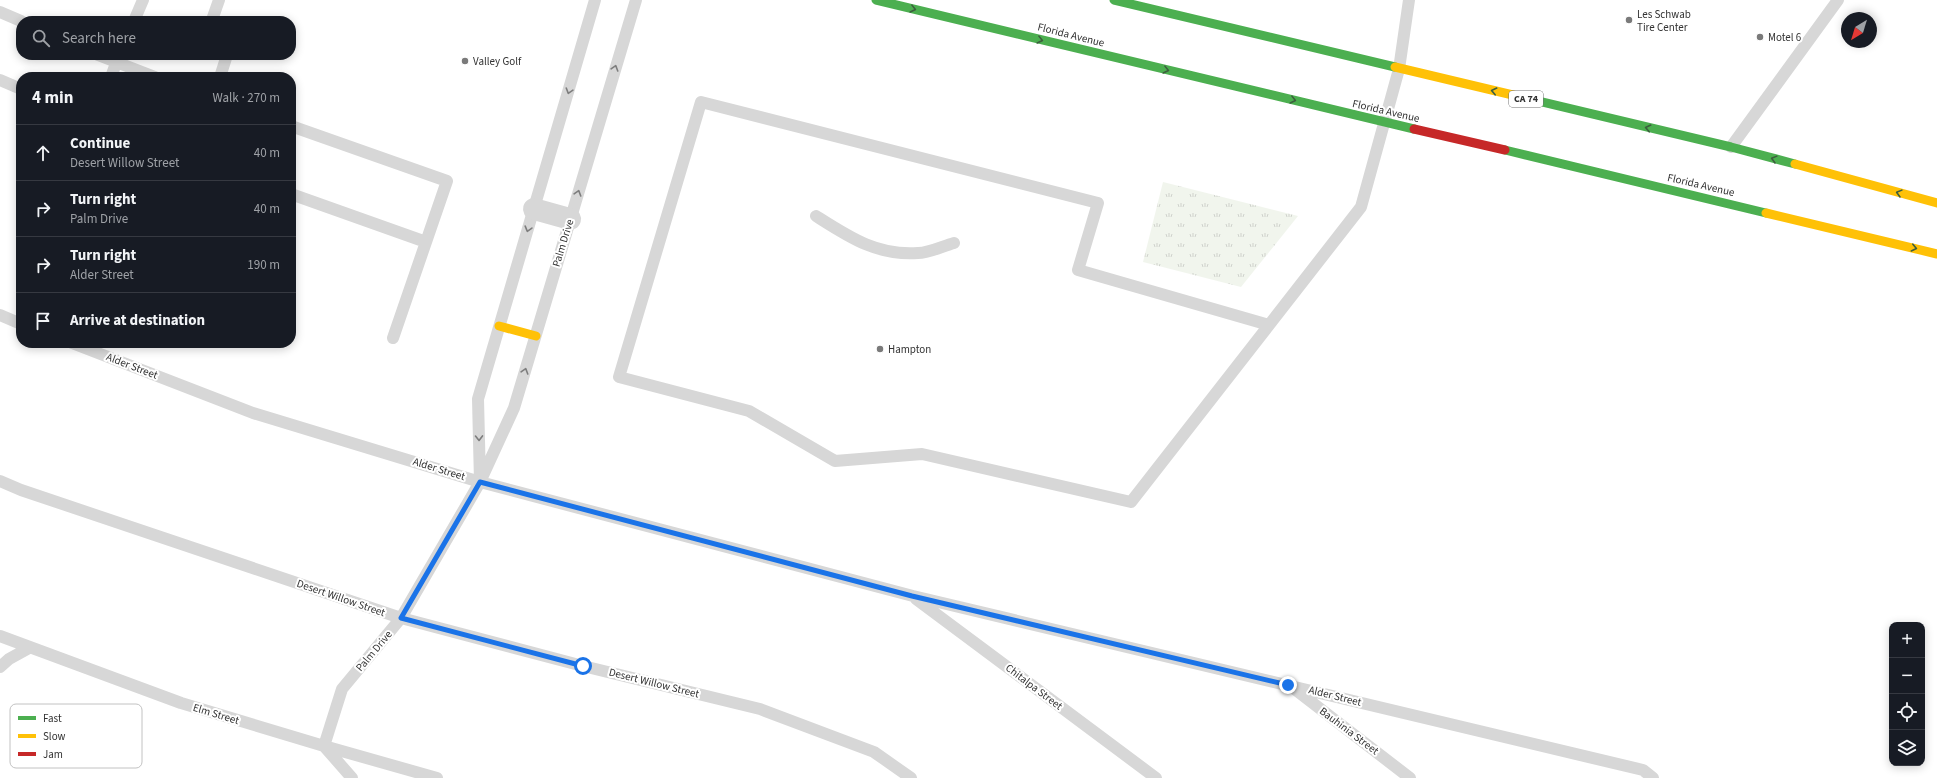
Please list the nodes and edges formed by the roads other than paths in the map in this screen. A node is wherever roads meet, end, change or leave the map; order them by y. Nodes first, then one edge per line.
1 (143, 0) edge
2 (219, 0) edge
3 (595, 0) edge
4 (636, 0) edge
5 (876, 0) edge
6 (1114, 0) edge
7 (1409, 0) edge
8 (1838, 0) edge
9 (0, 12) edge
10 (136, 16) edge
11 (213, 16) edge
12 (16, 19) edge
13 (118, 60) edge
14 (120, 60) edge
15 (225, 60) edge
16 (1399, 69) junction
17 (113, 72) edge
18 (144, 72) edge
19 (222, 72) edge
20 (0, 80) edge
21 (16, 87) edge
22 (1384, 123) junction
23 (296, 128) edge
24 (1731, 147) junction
25 (296, 196) edge
26 (1937, 203) edge
27 (534, 209) junction
28 (816, 216) dead end
29 (570, 219) junction
30 (426, 242) junction
31 (954, 243) dead end
32 (1937, 254) edge
33 (0, 316) edge
34 (16, 322) edge
35 (1269, 325) junction
36 (499, 326) junction
37 (536, 336) junction
38 (393, 338) dead end
39 (85, 348) edge
40 (0, 481) edge
41 (480, 482) junction
42 (912, 596) junction
43 (401, 618) junction
44 (0, 636) edge
45 (29, 648) junction
46 (0, 667) edge
47 (1288, 685) junction
48 (324, 746) junction
49 (352, 778) edge
50 (437, 778) edge
51 (911, 778) edge
52 (1156, 778) edge
53 (1410, 778) edge
54 (1653, 778) edge

1 - 10 lane
2 - 11 lane
3 -> 27 lane
29 -> 4 lane, Palm Drive
5 -> 22 main road, Florida Avenue
6 - 16 main road, CA 74
7 - 16 lane
8 - 24 lane
9 - 12 lane
13 - 17 lane
14 - 18 lane
15 - 19 lane
16 - 22 lane
24 -> 16 main road, CA 74
20 - 21 lane
22 -> 32 main road, Florida Avenue
22 - 35 lane
23 - 30 lane
26 -> 24 main road, CA 74
25 - 30 lane
27 - 29 street
27 -> 36 lane
28 - 31 lane
29 - 37 lane, Palm Drive
30 - 38 lane
33 - 34 lane
35 - 35 lane
36 - 37 main road
36 -> 41 lane
41 -> 37 lane, Palm Drive
39 - 41 lane, Alder Street
40 - 43 lane, Desert Willow Street
41 - 42 lane, Alder Street
41 - 43 lane, Palm Drive
42 - 47 lane, Alder Street
42 - 52 lane, Chitalpa Street
43 - 48 lane, Palm Drive
43 - 51 lane, Desert Willow Street
44 - 45 lane, Elm Street
45 - 46 lane
45 - 48 lane, Elm Street
47 - 53 lane, Bauhinia Street
47 - 54 lane, Alder Street
48 - 49 lane
48 - 50 lane, Elm Street

